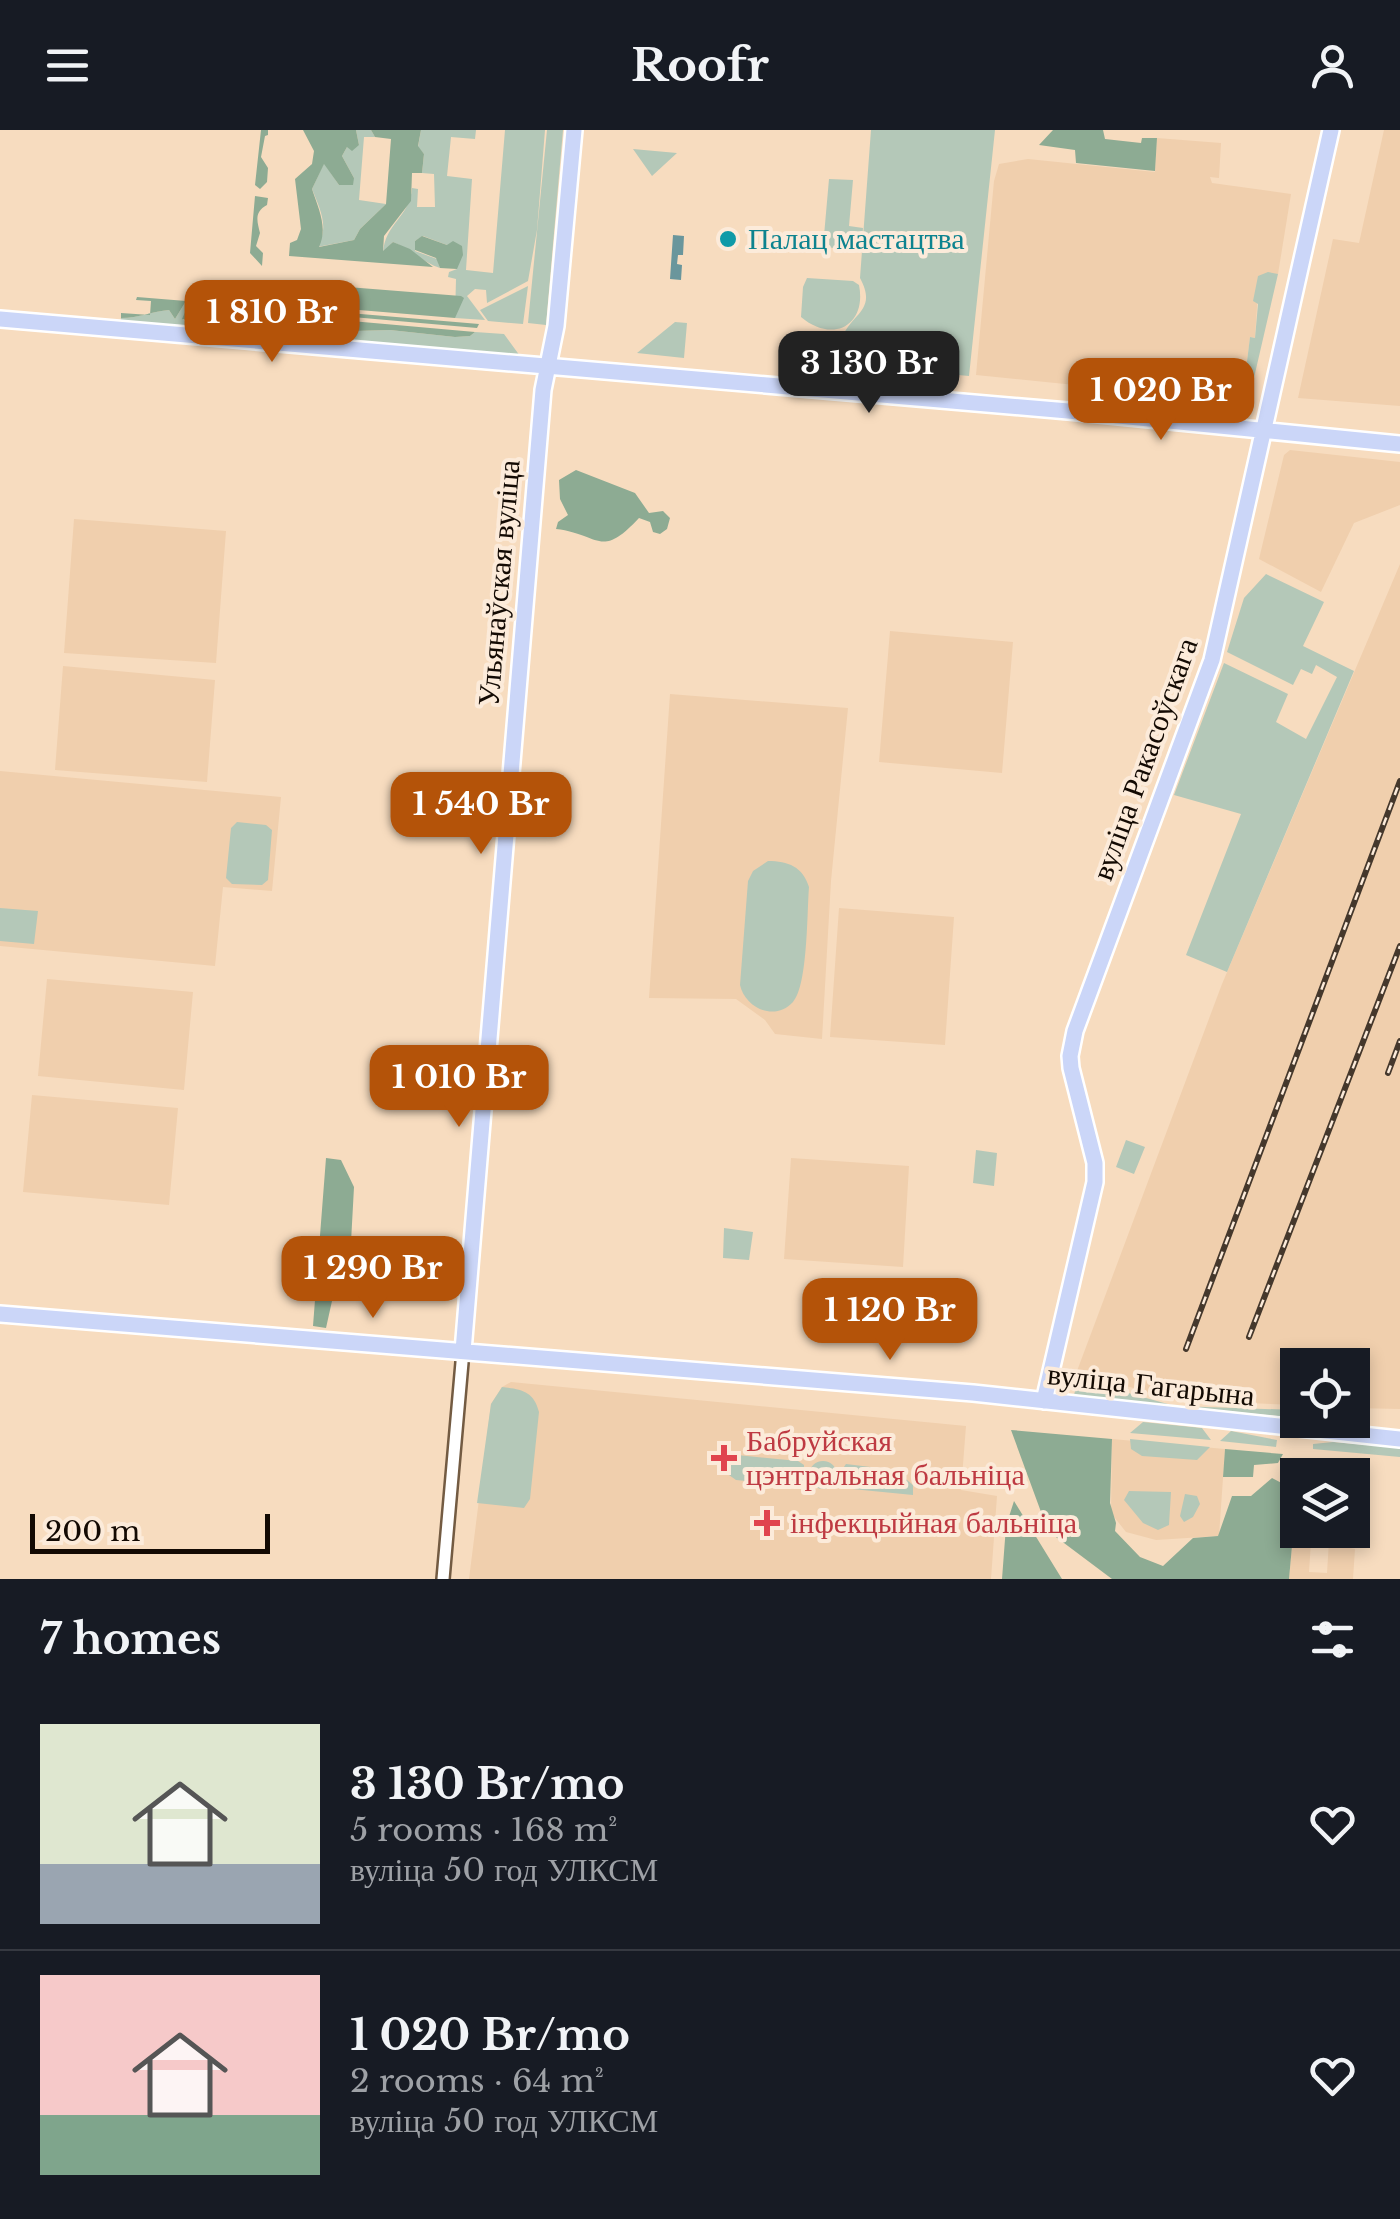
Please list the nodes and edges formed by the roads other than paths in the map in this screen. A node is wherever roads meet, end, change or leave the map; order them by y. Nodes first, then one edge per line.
1 (574, 130) edge
2 (1331, 130) edge
3 (0, 319) edge
4 (549, 366) junction
5 (1265, 432) junction
6 (1400, 444) edge
7 (0, 1314) edge
8 (463, 1351) junction
9 (1044, 1401) junction
10 (1400, 1439) edge
11 (443, 1579) edge

1 - 4 main road, Ульянаўская вуліца
2 - 5 main road, вуліца Ракасоўскага
3 - 4 main road
4 - 5 main road
4 - 8 main road, Ульянаўская вуліца
5 - 6 main road
5 - 9 main road, вуліца Ракасоўскага
7 - 8 main road, вуліца Гагарына
8 - 9 main road, вуліца Гагарына
8 - 11 street, Ульянаўская вуліца
9 - 10 main road, вуліца Гагарына

